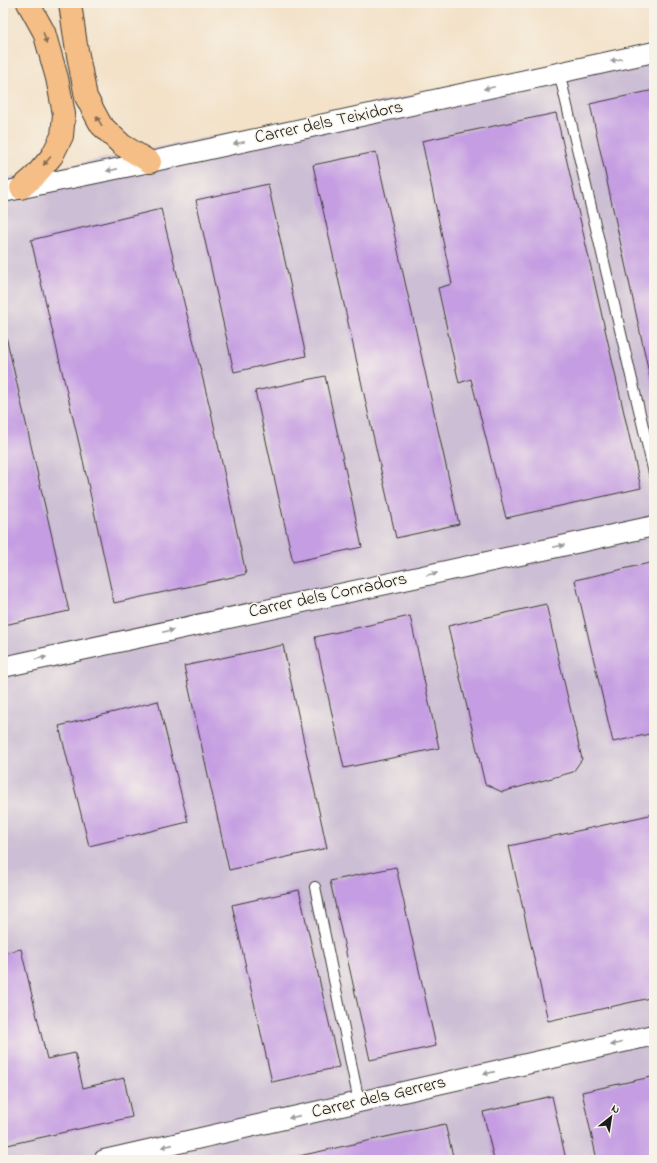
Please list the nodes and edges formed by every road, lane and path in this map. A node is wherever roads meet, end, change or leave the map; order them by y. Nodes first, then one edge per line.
1 (28, 3) edge
2 (70, 3) edge
3 (654, 52) edge
4 (559, 72) junction
5 (150, 162) junction
6 (12, 190) edge
7 (654, 473) edge
8 (654, 526) edge
9 (3, 667) edge
10 (315, 887) dead end
11 (654, 1035) edge
12 (359, 1102) junction
13 (104, 1160) edge

1 -> 6 highway
5 -> 2 highway
3 -> 4 street, Carrer dels Teixidors
4 -> 5 street, Carrer dels Teixidors
4 - 7 lane
5 -> 6 street, Carrer dels Teixidors
9 -> 8 street, Carrer dels Conradors
10 - 12 lane
11 -> 12 street, Carrer dels Gerrers
12 -> 13 street, Carrer dels Gerrers

